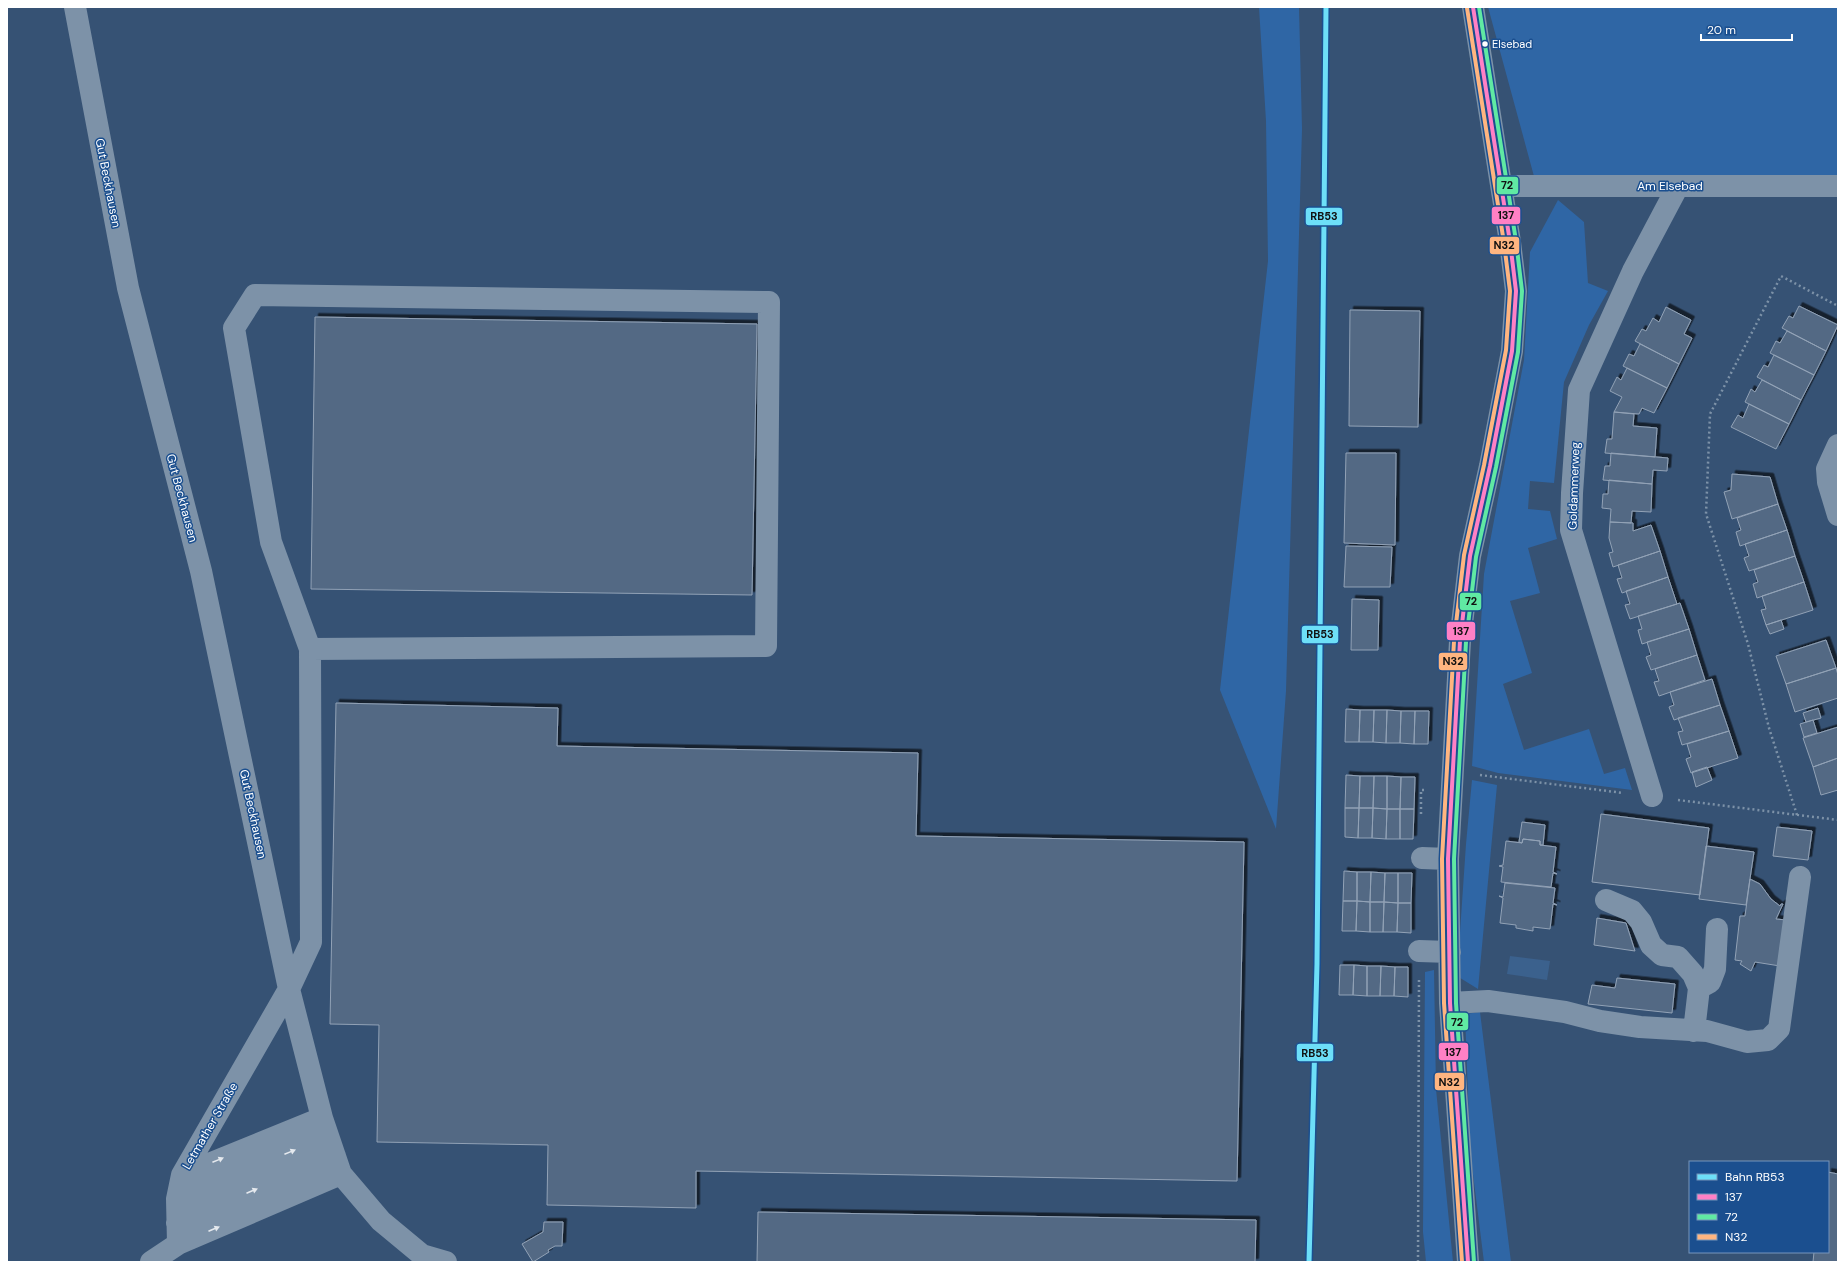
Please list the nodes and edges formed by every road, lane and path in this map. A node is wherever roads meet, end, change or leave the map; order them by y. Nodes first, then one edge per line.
1 (75, 7) edge
2 (1473, 7) edge
3 (1502, 186) junction
4 (1678, 186) junction
5 (1838, 186) edge
6 (1838, 306) edge
7 (1838, 445) edge
8 (1838, 515) edge
9 (310, 649) junction
10 (1498, 778) dead end
11 (1652, 796) junction
12 (1797, 815) junction
13 (1838, 820) edge
14 (1422, 858) dead end
15 (1448, 859) junction
16 (1800, 877) dead end
17 (1606, 900) dead end
18 (1717, 929) dead end
19 (1419, 951) joint
20 (1450, 952) junction
21 (1699, 988) junction
22 (289, 989) junction
23 (1450, 1003) junction
24 (1694, 1031) junction
25 (332, 1146) junction
26 (182, 1175) junction
27 (177, 1199) junction
28 (177, 1223) junction
29 (178, 1244) junction
30 (151, 1262) edge
31 (446, 1262) edge
32 (1418, 1262) edge
33 (1468, 1262) edge

1 - 22 street, Gut Beckhausen
2 - 3 street
3 - 4 street, Am Elsebad
3 - 15 street
4 - 5 street, Am Elsebad
4 - 11 street, Goldammerweg
6 - 12 path
7 - 8 street
9 - 9 street, Letmather Straße
9 - 22 street, Letmather Straße
10 - 11 path
11 - 12 path
12 - 13 path
14 - 15 street
15 - 20 street
16 - 24 street
17 - 21 street
18 - 21 street
19 - 20 street
19 - 32 path
20 - 23 street
21 - 24 street
22 - 25 street, Gut Beckhausen
22 - 26 street, Letmather Straße
23 - 24 street
23 - 33 street
26 -> 25 street
27 -> 25 street
28 -> 25 street
29 -> 25 street
25 - 31 street
26 - 27 street, Letmather Straße
27 - 28 street, Letmather Straße
28 - 29 street, Letmather Straße
29 - 30 street

